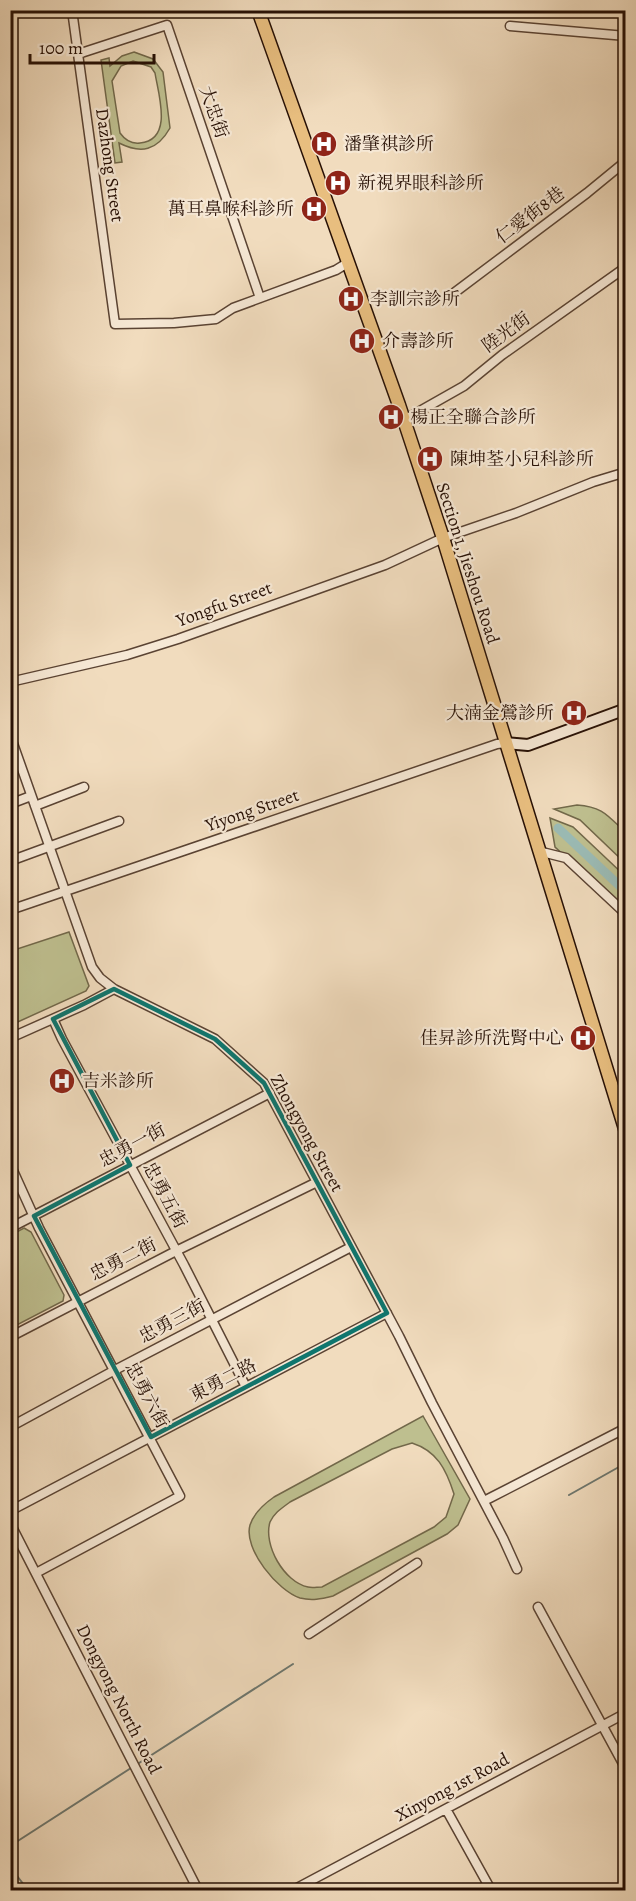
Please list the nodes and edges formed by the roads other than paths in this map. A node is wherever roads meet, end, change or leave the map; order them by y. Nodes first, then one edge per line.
1 (72, 10) edge
2 (258, 10) edge
3 (510, 26) dead end
4 (626, 36) edge
5 (78, 54) junction
6 (626, 161) edge
7 (348, 262) junction
8 (626, 267) edge
9 (454, 293) dead end
10 (260, 298) junction
11 (404, 420) junction
12 (626, 472) edge
13 (443, 538) junction
14 (10, 682) edge
15 (626, 709) edge
16 (10, 735) edge
17 (506, 743) junction
18 (14, 754) edge
19 (84, 788) dead end
20 (31, 796) junction
21 (10, 804) edge
22 (35, 806) junction
23 (119, 821) dead end
24 (49, 847) junction
25 (538, 850) junction
26 (10, 861) edge
27 (65, 891) junction
28 (10, 910) edge
29 (626, 914) edge
30 (114, 989) junction
31 (53, 1019) junction
32 (10, 1038) edge
33 (270, 1093) junction
34 (626, 1132) edge
35 (10, 1164) edge
36 (130, 1165) junction
37 (317, 1182) junction
38 (34, 1216) junction
39 (10, 1228) edge
40 (351, 1247) junction
41 (176, 1251) junction
42 (78, 1300) junction
43 (387, 1313) junction
44 (212, 1319) junction
45 (10, 1337) edge
46 (115, 1370) junction
47 (246, 1387) junction
48 (10, 1427) edge
49 (626, 1428) edge
50 (151, 1437) junction
51 (484, 1501) junction
52 (10, 1511) edge
53 (10, 1523) edge
54 (417, 1563) dead end
55 (517, 1569) dead end
56 (36, 1573) junction
57 (538, 1607) dead end
58 (309, 1635) dead end
59 (626, 1713) edge
60 (603, 1725) junction
61 (626, 1769) edge
62 (446, 1809) junction
63 (295, 1889) edge
64 (198, 1890) edge
65 (491, 1890) edge

1 - 5 street, Dazhong Street
2 - 7 main road, Section 1, Jieshou Road
3 - 4 street
5 - 10 street, 大忠街
5 - 10 street, Dazhong Street
6 - 9 street, 仁愛街8巷
7 - 10 street
7 - 11 main road, Section 1, Jieshou Road
8 - 11 street, 陸光街
11 - 13 main road, Section 1, Jieshou Road
12 - 13 street, Yongfu Street
13 - 14 street, Yongfu Street
13 - 17 main road, Section 1, Jieshou Road
15 - 17 street
16 - 18 street, Zhongyong Street
17 - 25 main road, Section 1, Jieshou Road
17 - 27 street, Yiyong Street
18 - 20 street, Zhongyong Street
19 - 22 street
20 - 21 street
20 - 22 street, Zhongyong Street
22 - 24 street, Zhongyong Street
23 - 24 street
24 - 26 street
24 - 27 street, Zhongyong Street
25 - 29 street
25 - 34 main road, Section 1, Jieshou Road
27 - 28 street, Yiyong Street
27 - 30 street, Zhongyong Street
30 - 31 street
30 - 33 street, Zhongyong Street
31 - 32 street
31 - 36 street, 忠勇五街
33 - 36 street, 忠勇一街
33 - 37 street, Zhongyong Street
35 - 38 street, 忠勇六街
36 - 38 street, 忠勇一街
36 - 41 street, 忠勇五街
37 - 40 street, Zhongyong Street
37 - 41 street, 忠勇二街
38 - 39 street, 忠勇一街
38 - 42 street, 忠勇六街
40 - 43 street, Zhongyong Street
40 - 44 street, 忠勇三街
41 - 42 street, 忠勇二街
41 - 44 street, 忠勇五街
42 - 45 street, 忠勇二街
42 - 46 street, 忠勇六街
43 - 47 street, 東勇二路
43 - 51 street, Zhongyong Street
44 - 46 street, 忠勇三街
44 - 47 street, 忠勇五街
46 - 48 street, 忠勇三街
46 - 50 street, 忠勇六街
47 - 50 street, 東勇二路
49 - 51 street
50 - 52 street, 東勇二路
50 - 56 street, 忠勇六街
51 - 55 street, Zhongyong Street
53 - 56 street, Dongyong North Road
54 - 58 street
56 - 64 street, Dongyong North Road
57 - 60 street
59 - 60 street, Xinyong 1st Road
60 - 61 street
60 - 62 street, Xinyong 1st Road
62 - 63 street, Xinyong 1st Road
62 - 65 street

